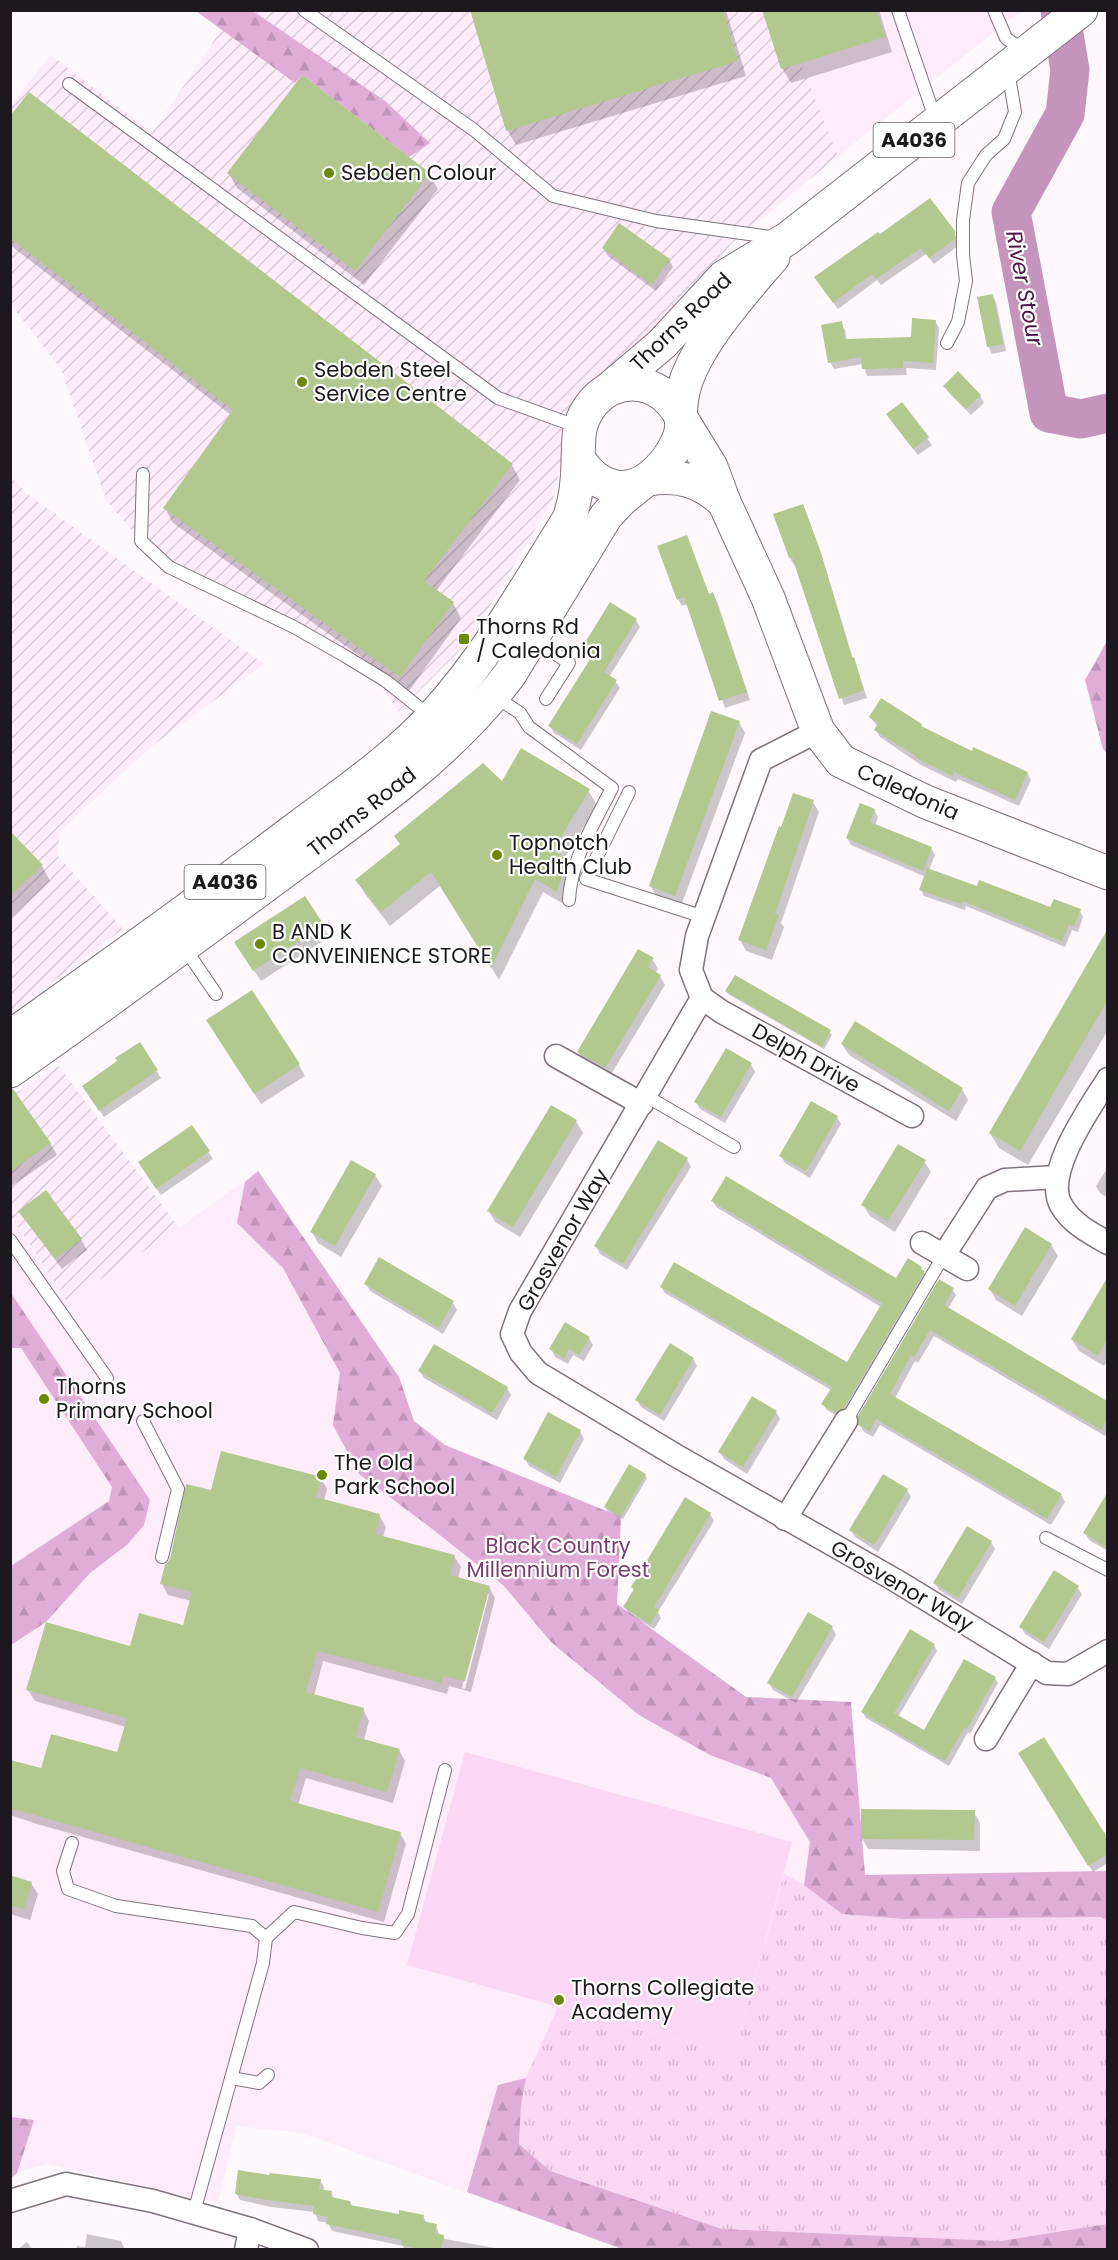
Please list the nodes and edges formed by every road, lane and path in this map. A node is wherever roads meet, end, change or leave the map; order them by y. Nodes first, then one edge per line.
1 (304, 10) edge
2 (898, 10) edge
3 (994, 10) edge
4 (1081, 10) edge
5 (1025, 54) junction
6 (69, 84) dead end
7 (937, 122) junction
8 (787, 239) junction
9 (947, 343) dead end
10 (609, 389) junction
11 (680, 417) junction
12 (579, 443) junction
13 (143, 474) dead end
14 (645, 481) junction
15 (724, 502) junction
16 (532, 638) junction
17 (480, 687) junction
18 (546, 699) dead end
19 (432, 718) junction
20 (818, 731) junction
21 (629, 792) dead end
22 (1107, 873) edge
23 (569, 900) dead end
24 (704, 917) junction
25 (183, 946) junction
26 (216, 994) dead end
27 (702, 998) junction
28 (10, 1037) edge
29 (556, 1056) dead end
30 (10, 1071) edge
31 (1107, 1079) edge
32 (644, 1100) junction
33 (912, 1116) dead end
34 (734, 1147) dead end
35 (1057, 1177) junction
36 (10, 1240) edge
37 (922, 1243) dead end
38 (1107, 1243) edge
39 (944, 1255) junction
40 (967, 1269) dead end
41 (107, 1378) dead end
42 (143, 1421) dead end
43 (846, 1421) joint
44 (785, 1519) junction
45 (1046, 1538) dead end
46 (162, 1557) dead end
47 (1107, 1570) edge
48 (1107, 1651) edge
49 (1032, 1663) junction
50 (986, 1739) dead end
51 (445, 1770) dead end
52 (72, 1843) dead end
53 (266, 1938) junction
54 (268, 2075) dead end
55 (231, 2078) junction
56 (10, 2201) edge
57 (194, 2212) junction
58 (248, 2239) edge
59 (307, 2250) edge

1 - 8 lane
2 - 7 lane
3 - 5 lane
4 - 5 main road, A4036
5 - 7 main road, Thorns Road / A4036
5 - 9 lane
6 - 12 lane
7 - 8 main road, Thorns Road / A4036
8 - 10 main road, Thorns Road / A4036
8 - 11 main road, Thorns Road / A4036
10 - 11 main road
10 - 12 main road, A4036
11 - 14 main road, A4036
11 - 15 main road, Caledonia
12 - 14 main road
12 - 17 main road, Thorns Road / A4036
13 - 19 lane
14 - 15 main road
14 - 16 main road, Thorns Road / A4036
15 - 20 main road, Caledonia
16 - 17 main road, Thorns Road / A4036
16 - 18 lane
17 - 19 main road, Thorns Road / A4036
17 - 23 lane
17 - 25 main road, Thorns Road / A4036
19 - 28 main road, Thorns Road / A4036
20 - 22 main road, Caledonia
20 - 24 street
21 - 24 lane
24 - 27 street
25 - 26 lane
25 - 30 main road, Thorns Road / A4036
27 - 32 street, Grosvenor Way
27 - 33 street, Delph Drive
29 - 32 street
31 - 35 street
32 - 34 lane
32 - 44 street, Grosvenor Way
35 - 38 street
35 - 39 street
36 - 41 lane
37 - 39 street
39 - 40 street
39 - 43 lane
42 - 46 lane
43 - 44 street
44 - 49 street, Grosvenor Way
45 - 47 lane
48 - 49 street, Grosvenor Way
49 - 50 street
51 - 53 lane
52 - 53 lane
53 - 55 lane
54 - 55 lane
55 - 57 lane
56 - 57 street
57 - 58 street
58 - 59 street

